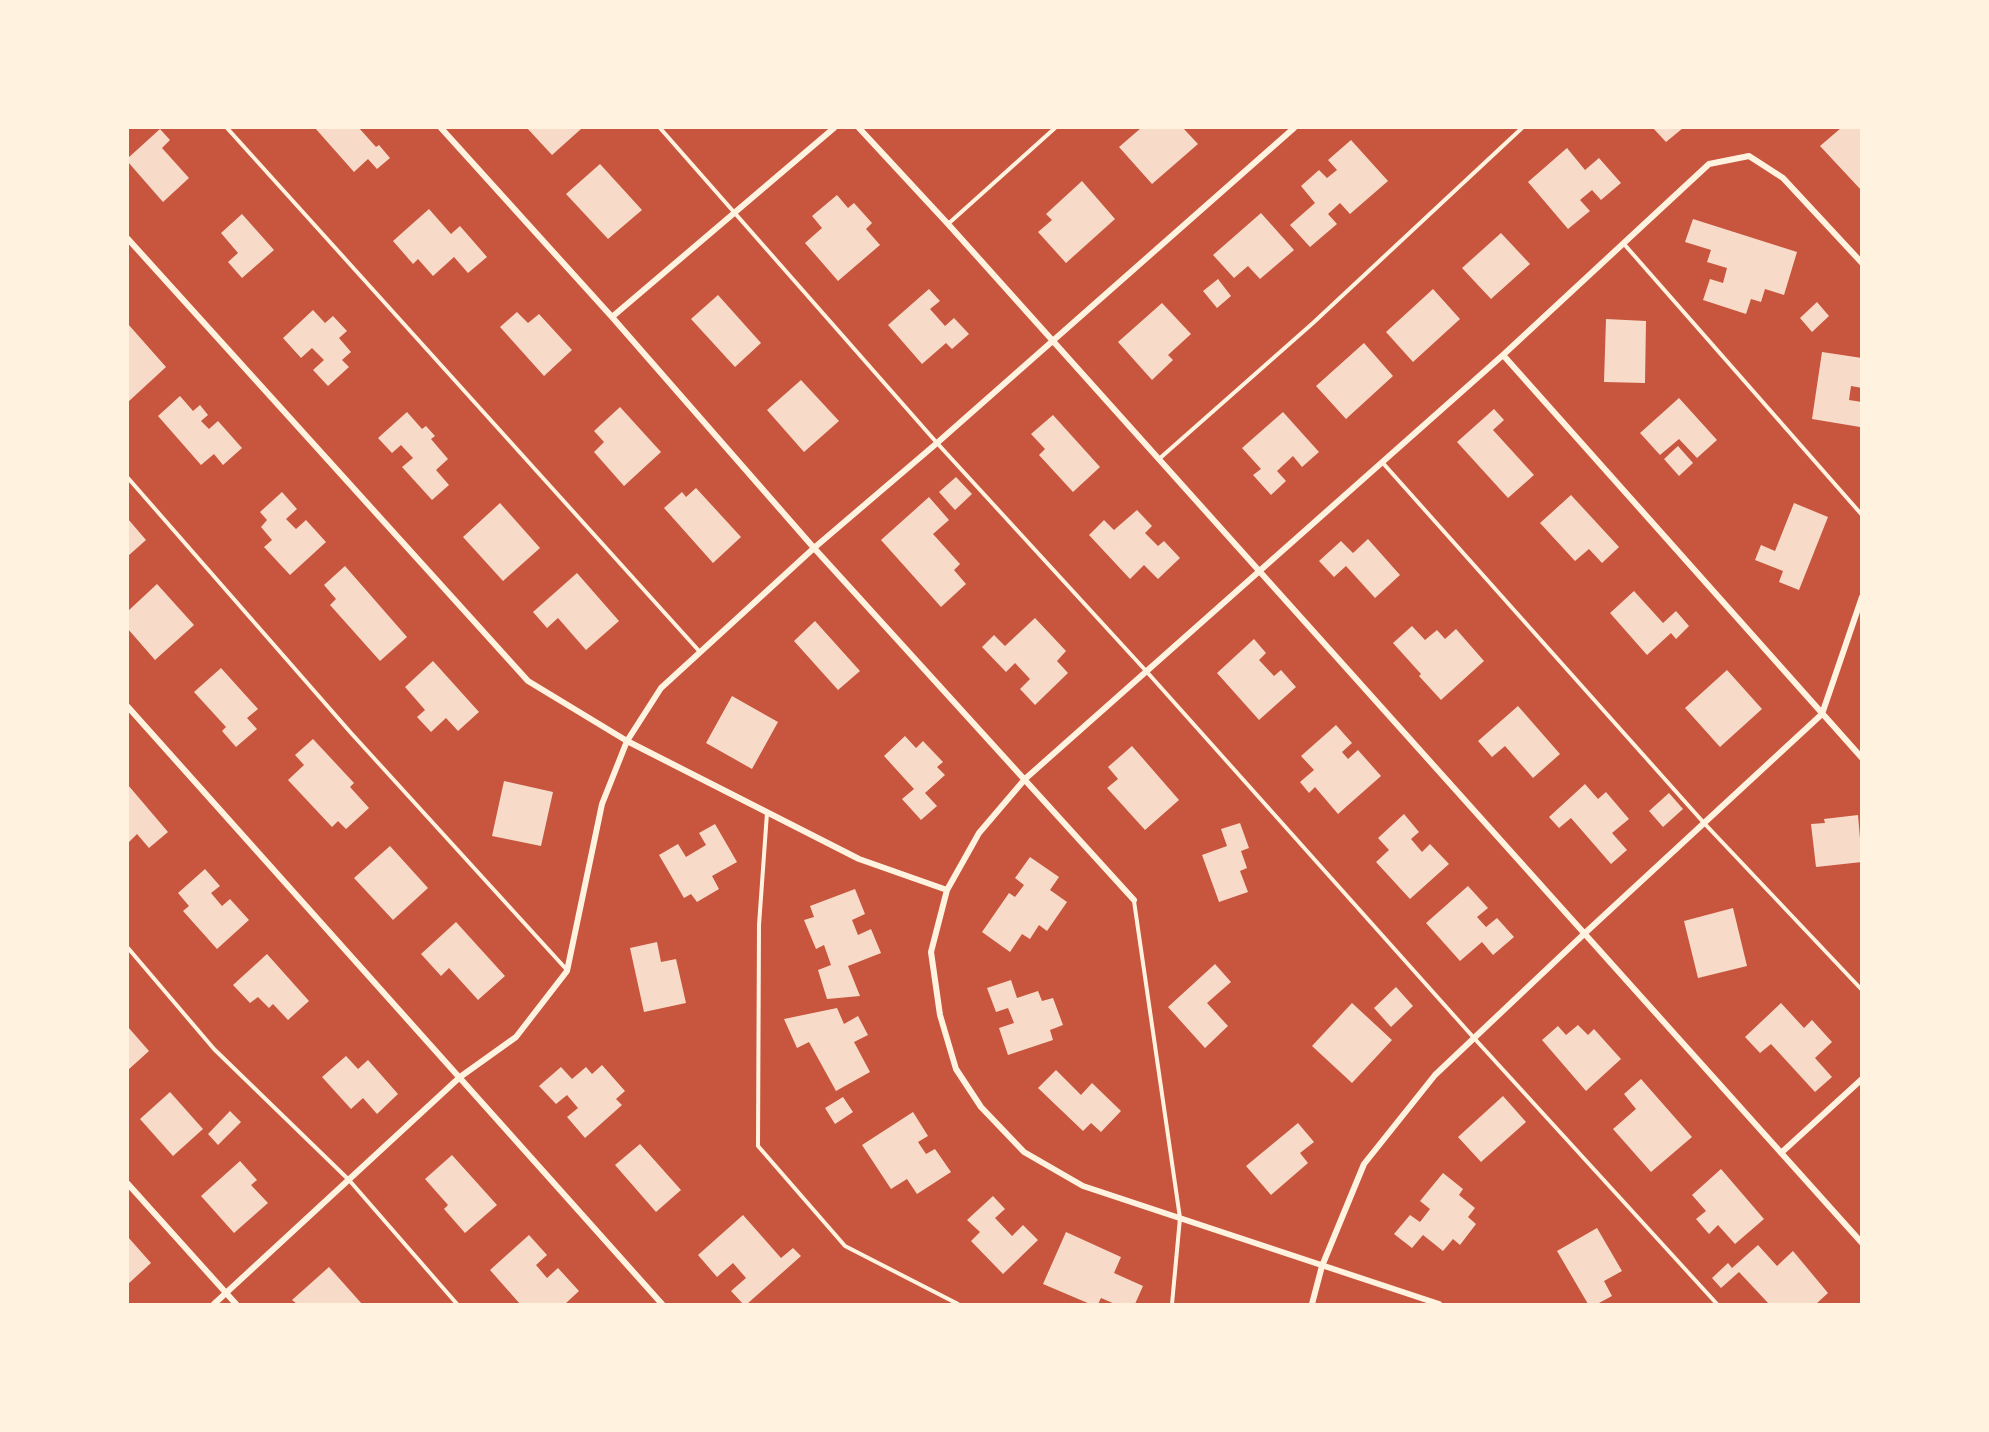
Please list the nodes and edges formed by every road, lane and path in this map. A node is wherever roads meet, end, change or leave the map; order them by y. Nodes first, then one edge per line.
1 (227, 128) edge
2 (441, 128) edge
3 (660, 128) edge
4 (834, 128) edge
5 (859, 128) edge
6 (1055, 128) edge
7 (1294, 128) edge
8 (1522, 128) edge
9 (734, 213) junction
10 (948, 224) junction
11 (128, 239) edge
12 (1623, 243) junction
13 (1862, 263) edge
14 (612, 317) junction
15 (1053, 340) junction
16 (1503, 355) junction
17 (937, 443) junction
18 (1158, 460) junction
19 (1382, 462) junction
20 (128, 478) edge
21 (1862, 515) edge
22 (814, 548) junction
23 (1259, 573) junction
24 (1862, 597) edge
25 (700, 652) junction
26 (1147, 672) junction
27 (128, 707) edge
28 (1822, 714) junction
29 (627, 741) junction
30 (1862, 758) edge
31 (1025, 779) junction
32 (767, 813) junction
33 (1704, 824) junction
34 (946, 890) junction
35 (1134, 900) joint
36 (1584, 934) junction
37 (128, 948) edge
38 (567, 971) junction
39 (1862, 990) edge
40 (1474, 1038) junction
41 (460, 1077) junction
42 (1862, 1079) edge
43 (1781, 1153) junction
44 (349, 1180) junction
45 (128, 1184) edge
46 (1180, 1218) junction
47 (1862, 1243) edge
48 (1322, 1266) junction
49 (227, 1294) junction
50 (214, 1305) edge
51 (236, 1305) edge
52 (457, 1305) edge
53 (662, 1305) edge
54 (958, 1305) edge
55 (1172, 1305) edge
56 (1312, 1305) edge
57 (1439, 1305) edge
58 (1717, 1305) edge

1 - 25 lane
2 - 14 street
3 - 9 lane
4 - 9 street
5 - 10 street
6 - 10 lane
7 - 15 street
8 - 18 lane
9 - 14 street
9 - 17 lane
10 - 15 street
11 - 29 street
12 - 13 street
12 - 16 street
12 - 21 lane
14 - 22 street
15 - 17 street
15 - 18 street
16 - 19 street
16 - 28 street
17 - 22 street
17 - 26 lane
18 - 23 street
19 - 23 street
19 - 33 lane
20 - 38 lane
22 - 25 street
22 - 31 street
23 - 26 street
23 - 36 street
24 - 28 street
25 - 29 street
26 - 31 street
26 - 40 lane
27 - 41 street
28 - 30 street
28 - 33 street
29 - 32 street
29 - 38 street
31 - 34 street
31 - 35 street
32 - 34 street
32 - 54 lane
33 - 36 street
33 - 39 lane
34 - 46 street
35 - 46 lane
36 - 40 street
36 - 43 street
37 - 44 lane
38 - 41 street
40 - 48 street
40 - 58 lane
41 - 44 street
41 - 53 street
42 - 43 street
43 - 47 street
44 - 49 street
44 - 52 lane
45 - 49 street
46 - 48 street
46 - 55 lane
48 - 56 street
48 - 57 street
49 - 50 street
49 - 51 street

